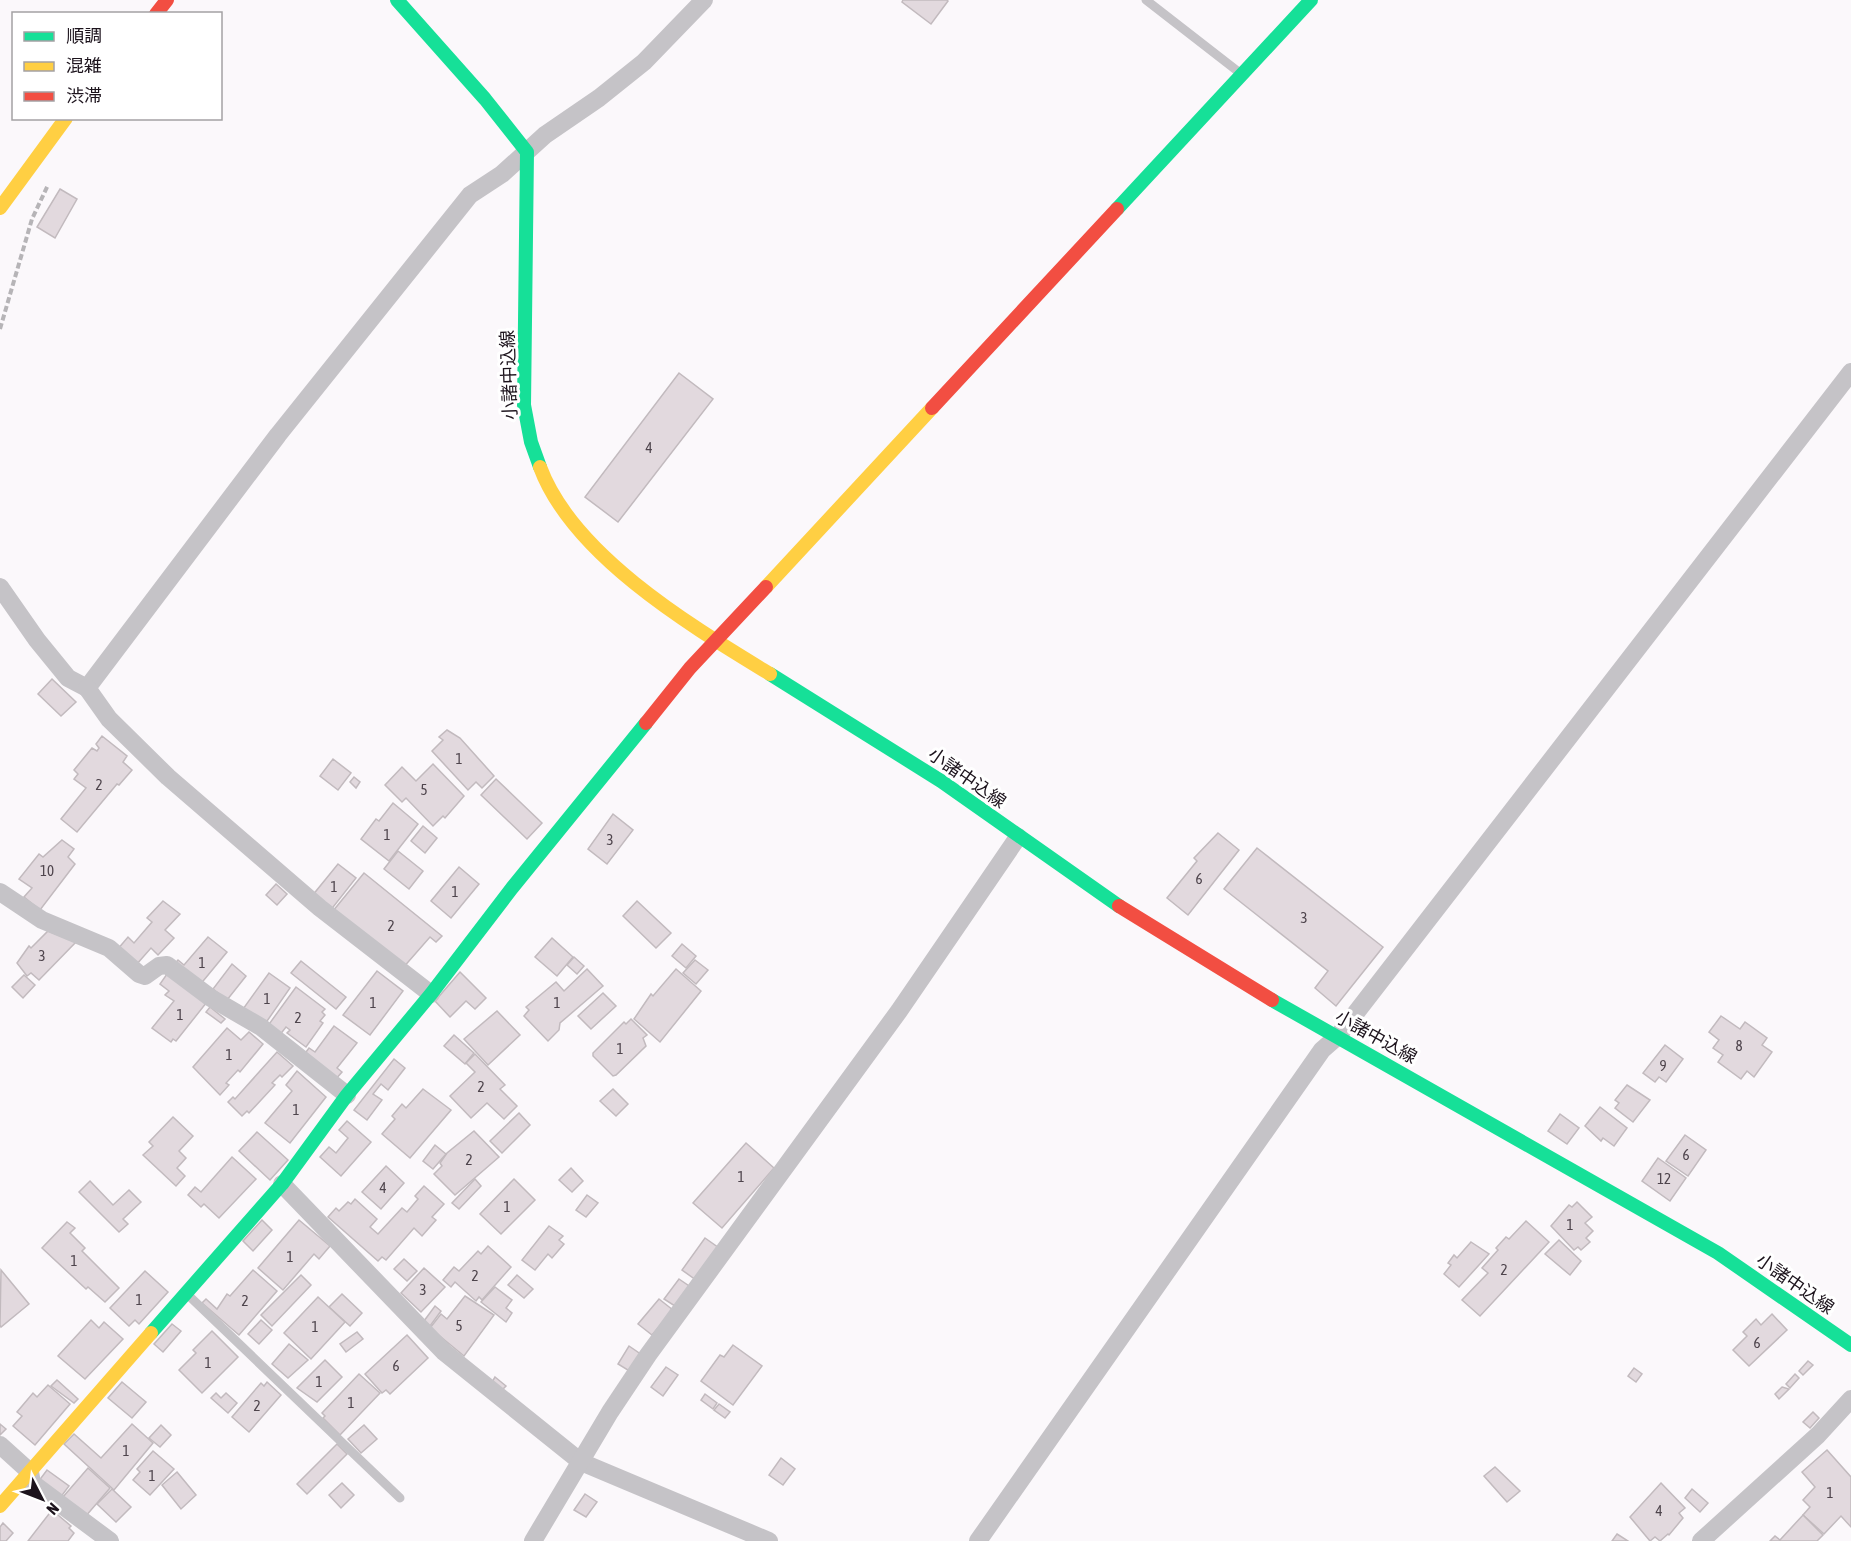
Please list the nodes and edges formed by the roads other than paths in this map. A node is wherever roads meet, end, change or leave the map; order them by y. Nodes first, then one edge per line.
1 (167, 0) edge
2 (397, 0) edge
3 (705, 0) edge
4 (1146, 0) edge
5 (1311, 0) edge
6 (158, 12) edge
7 (1242, 75) junction
8 (65, 120) edge
9 (527, 152) junction
10 (0, 208) edge
11 (1851, 372) edge
12 (0, 587) edge
13 (716, 641) junction
14 (87, 688) junction
15 (1018, 837) junction
16 (0, 892) edge
17 (431, 994) junction
18 (1338, 1036) junction
19 (347, 1095) junction
20 (282, 1185) junction
21 (187, 1294) junction
22 (1851, 1345) edge
23 (1851, 1399) edge
24 (0, 1445) edge
25 (581, 1462) junction
26 (30, 1472) junction
27 (400, 1498) dead end
28 (0, 1506) edge
29 (110, 1541) edge
30 (533, 1541) edge
31 (769, 1541) edge
32 (978, 1541) edge
33 (1701, 1541) edge

1 - 6 main road
2 - 9 main road
3 - 9 street
4 - 7 lane
5 - 7 main road
7 - 13 main road
8 - 10 main road
9 - 13 main road, 小諸中込線
9 - 14 street
11 - 18 street
12 - 14 street
13 - 15 main road, 小諸中込線
13 - 17 main road
14 - 17 street
15 - 18 main road, 小諸中込線
15 - 25 street
16 - 19 street
17 - 19 main road
18 - 22 main road, 小諸中込線
18 - 32 street
19 - 20 main road
20 - 21 main road
20 - 25 street
21 - 26 main road
21 - 27 lane
23 - 33 street
24 - 26 street
25 - 30 street
25 - 31 street
26 - 28 main road
26 - 29 street

